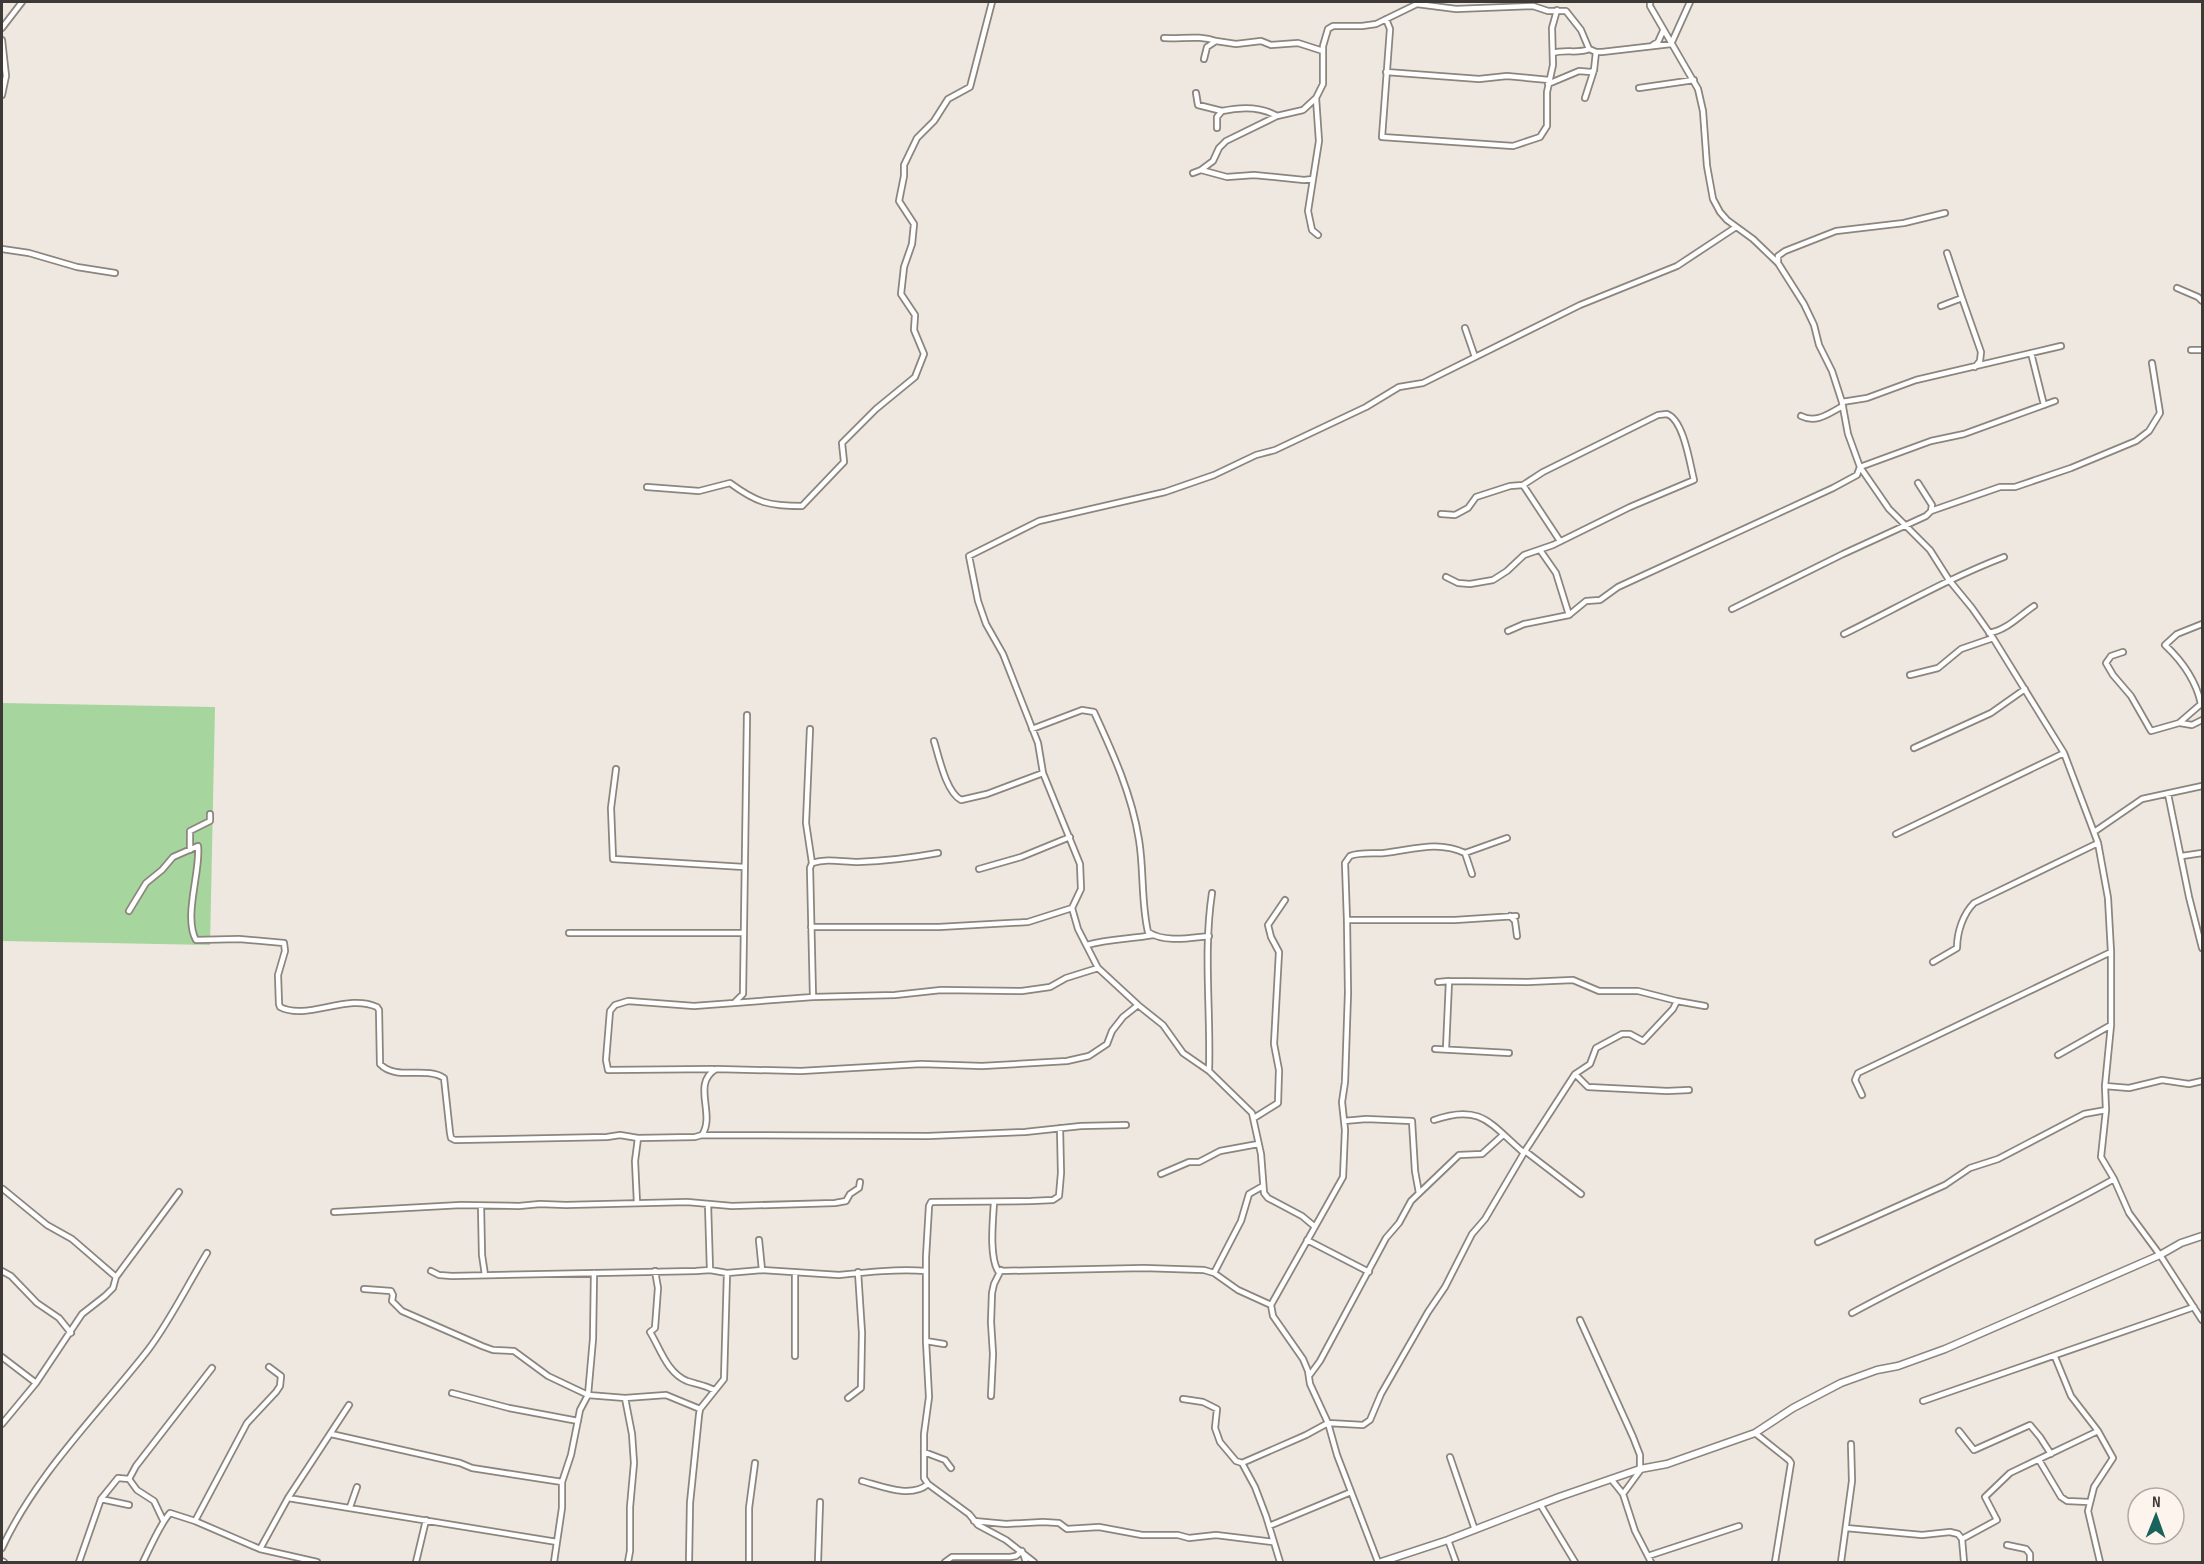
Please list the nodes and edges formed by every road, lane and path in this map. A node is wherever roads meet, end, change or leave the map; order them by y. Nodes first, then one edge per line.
1 (22, 2) edge
2 (992, 2) edge
3 (1650, 2) edge
4 (1690, 2) edge
5 (1557, 10) junction
6 (1386, 19) junction
7 (2, 28) edge
8 (1663, 30) junction
9 (1164, 38) dead end
10 (2, 40) edge
11 (1216, 41) junction
12 (1653, 45) junction
13 (1671, 45) junction
14 (1589, 49) junction
15 (1323, 51) junction
16 (1596, 52) junction
17 (1553, 53) junction
18 (1204, 59) dead end
19 (1594, 70) junction
20 (1386, 72) junction
21 (1694, 80) junction
22 (1548, 82) junction
23 (1640, 88) dead end
24 (1196, 93) dead end
25 (2, 95) edge
26 (1316, 98) junction
27 (1585, 98) dead end
28 (1222, 111) junction
29 (1277, 116) junction
30 (1217, 128) dead end
31 (1201, 170) junction
32 (1193, 173) dead end
33 (1313, 179) junction
34 (1945, 213) dead end
35 (1736, 227) junction
36 (1318, 235) dead end
37 (2, 249) edge
38 (1947, 253) dead end
39 (1778, 263) junction
40 (115, 273) dead end
41 (2177, 288) dead end
42 (1962, 298) junction
43 (2202, 301) edge
44 (1941, 306) dead end
45 (1465, 328) dead end
46 (2061, 346) dead end
47 (2191, 350) dead end
48 (2202, 350) edge
49 (2031, 353) junction
50 (1475, 357) junction
51 (2152, 363) dead end
52 (1975, 367) junction
53 (2055, 401) dead end
54 (1842, 404) junction
55 (2044, 405) junction
56 (1801, 416) dead end
57 (1860, 467) junction
58 (1918, 483) dead end
59 (1523, 485) junction
60 (647, 487) dead end
61 (1931, 511) junction
62 (1441, 514) dead end
63 (1905, 525) junction
64 (1560, 541) junction
65 (1540, 550) junction
66 (2004, 556) dead end
67 (1446, 577) dead end
68 (1949, 580) junction
69 (2034, 606) dead end
70 (1732, 609) dead end
71 (1569, 615) junction
72 (2202, 624) edge
73 (1508, 632) dead end
74 (1844, 634) dead end
75 (1991, 636) junction
76 (2123, 652) dead end
77 (1910, 675) dead end
78 (2025, 689) junction
79 (747, 715) dead end
80 (2202, 720) edge
81 (2179, 723) junction
82 (810, 729) dead end
83 (1032, 729) junction
84 (934, 741) dead end
85 (1914, 748) dead end
86 (2064, 753) junction
87 (616, 769) dead end
88 (1043, 773) junction
89 (2202, 786) edge
90 (2168, 794) junction
91 (210, 814) dead end
92 (2094, 832) junction
93 (1896, 834) dead end
94 (1070, 837) junction
95 (1507, 838) dead end
96 (2098, 843) junction
97 (190, 850) junction
98 (938, 853) dead end
99 (1465, 853) junction
100 (2202, 854) edge
101 (2182, 856) junction
102 (812, 863) junction
103 (744, 867) junction
104 (979, 869) dead end
105 (1472, 874) dead end
106 (1212, 893) dead end
107 (1285, 900) dead end
108 (1072, 908) junction
109 (129, 911) dead end
110 (1510, 916) junction
111 (1516, 916) dead end
112 (1347, 920) junction
113 (811, 927) junction
114 (569, 933) dead end
115 (743, 933) junction
116 (1153, 935) junction
117 (1209, 936) junction
118 (1517, 936) dead end
119 (1087, 945) junction
120 (2202, 948) edge
121 (2111, 952) junction
122 (1933, 962) dead end
123 (1098, 968) junction
124 (1449, 981) junction
125 (1438, 982) dead end
126 (813, 997) junction
127 (1677, 1001) junction
128 (735, 1002) junction
129 (1138, 1005) junction
130 (1705, 1006) dead end
131 (2111, 1025) junction
132 (1435, 1049) dead end
133 (1446, 1050) junction
134 (1509, 1053) dead end
135 (2058, 1055) dead end
136 (716, 1069) junction
137 (1209, 1071) junction
138 (1575, 1074) junction
139 (2202, 1081) edge
140 (2104, 1086) junction
141 (1689, 1090) dead end
142 (1862, 1095) dead end
143 (2106, 1110) junction
144 (1254, 1118) junction
145 (1434, 1120) dead end
146 (1344, 1121) junction
147 (1126, 1125) dead end
148 (1060, 1128) junction
149 (702, 1135) junction
150 (1503, 1136) junction
151 (638, 1138) junction
152 (1258, 1144) junction
153 (1524, 1152) junction
154 (1161, 1174) dead end
155 (2114, 1179) junction
156 (860, 1182) dead end
157 (1263, 1186) junction
158 (3, 1189) edge
159 (179, 1192) dead end
160 (1419, 1194) junction
161 (1581, 1194) dead end
162 (994, 1202) junction
163 (637, 1203) junction
164 (708, 1204) junction
165 (480, 1206) junction
166 (334, 1212) dead end
167 (1314, 1226) junction
168 (2202, 1236) edge
169 (759, 1240) dead end
170 (1307, 1240) junction
171 (1818, 1242) dead end
172 (207, 1253) dead end
173 (2160, 1255) junction
174 (710, 1270) junction
175 (762, 1270) junction
176 (1001, 1270) junction
177 (431, 1271) dead end
178 (656, 1271) junction
179 (927, 1271) junction
180 (2, 1272) edge
181 (795, 1272) junction
182 (858, 1272) junction
183 (1369, 1272) junction
184 (594, 1273) junction
185 (727, 1273) junction
186 (1214, 1273) junction
187 (485, 1275) junction
188 (116, 1277) junction
189 (364, 1289) dead end
190 (1271, 1305) junction
191 (2194, 1306) junction
192 (1852, 1313) dead end
193 (1580, 1320) dead end
194 (2202, 1320) edge
195 (71, 1333) junction
196 (926, 1341) junction
197 (944, 1344) dead end
198 (795, 1356) dead end
199 (2055, 1356) junction
200 (2, 1357) edge
201 (269, 1366) dead end
202 (212, 1368) dead end
203 (1309, 1376) junction
204 (36, 1383) junction
205 (714, 1390) junction
206 (452, 1393) dead end
207 (588, 1395) junction
208 (991, 1396) dead end
209 (625, 1398) junction
210 (848, 1398) dead end
211 (1183, 1399) dead end
212 (1923, 1401) dead end
213 (349, 1405) dead end
214 (700, 1409) junction
215 (578, 1421) junction
216 (1328, 1423) junction
217 (2, 1424) edge
218 (1959, 1431) dead end
219 (2098, 1431) junction
220 (1755, 1433) junction
221 (331, 1434) junction
222 (641, 1443) dead end
223 (633, 1444) junction
224 (1851, 1444) dead end
225 (924, 1452) junction
226 (2052, 1454) junction
227 (1450, 1457) dead end
228 (2039, 1460) junction
229 (755, 1463) dead end
230 (1242, 1463) junction
231 (951, 1468) dead end
232 (1641, 1469) junction
233 (129, 1479) junction
234 (1611, 1479) junction
235 (862, 1481) dead end
236 (562, 1482) junction
237 (928, 1484) junction
238 (357, 1487) dead end
239 (1351, 1491) junction
240 (1623, 1494) junction
241 (288, 1498) junction
242 (101, 1499) junction
243 (820, 1502) dead end
244 (2089, 1502) junction
245 (1540, 1504) junction
246 (129, 1506) dead end
247 (350, 1507) junction
248 (163, 1520) junction
249 (426, 1520) junction
250 (195, 1521) junction
251 (974, 1521) junction
252 (1269, 1526) junction
253 (1739, 1526) dead end
254 (1846, 1527) junction
255 (1475, 1530) junction
256 (1962, 1539) junction
257 (1448, 1540) junction
258 (557, 1542) junction
259 (1273, 1542) junction
260 (2007, 1545) dead end
261 (2, 1548) edge
262 (260, 1549) junction
263 (1022, 1551) junction
264 (1648, 1556) junction
265 (303, 1561) edge
266 (79, 1563) edge
267 (143, 1563) edge
268 (317, 1563) edge
269 (416, 1563) edge
270 (554, 1563) edge
271 (628, 1563) edge
272 (689, 1563) edge
273 (749, 1563) edge
274 (818, 1563) edge
275 (945, 1563) edge
276 (1026, 1563) edge
277 (1035, 1563) edge
278 (1280, 1563) edge
279 (1380, 1563) edge
280 (1456, 1563) edge
281 (1575, 1563) edge
282 (1651, 1563) edge
283 (1775, 1563) edge
284 (1841, 1563) edge
285 (1964, 1563) edge
286 (2030, 1563) edge
287 (2100, 1563) edge

1 - 7 street
2 - 60 street
3 - 8 street
4 - 13 street
5 - 6 street
5 - 14 street
5 - 17 street
6 - 15 street
6 - 20 street
8 - 12 street
8 - 13 street
9 - 11 street
10 - 25 street
11 - 15 street
11 - 18 street
12 - 13 street
12 - 16 street
13 - 21 street
14 - 16 street
14 - 17 street
15 - 26 street
16 - 19 street
17 - 22 street
19 - 22 street
19 - 27 street
20 - 22 street
20 - 22 street
21 - 23 street
21 - 35 street
24 - 28 street
26 - 29 street
26 - 33 street
28 - 29 street
28 - 30 street
29 - 31 street
31 - 32 street
31 - 33 street
33 - 36 street
34 - 39 street
35 - 39 street
35 - 50 street
37 - 40 street
38 - 42 street
39 - 54 street
41 - 43 street
42 - 44 street
42 - 52 street
45 - 50 street
46 - 49 street
47 - 48 street
49 - 52 street
49 - 55 street
50 - 83 street
51 - 61 street
52 - 54 street
53 - 55 street
54 - 56 street
54 - 57 street
55 - 57 street
57 - 63 street
57 - 71 street
58 - 61 street
59 - 62 street
59 - 64 street
59 - 64 street
61 - 63 street
63 - 68 street
63 - 70 street
64 - 65 street
65 - 67 street
65 - 71 street
66 - 68 street
68 - 74 street
68 - 75 street
69 - 75 street
71 - 73 street
72 - 81 street
75 - 77 street
75 - 78 street
76 - 81 street
78 - 85 street
78 - 86 street
79 - 103 street
80 - 81 street
82 - 102 street
83 - 88 street
83 - 116 street
84 - 88 street
86 - 92 street
86 - 93 street
87 - 103 street
88 - 94 street
89 - 90 street
90 - 92 street
90 - 101 street
91 - 97 street
92 - 96 street
94 - 104 street
94 - 108 street
95 - 99 street
96 - 121 street
96 - 122 street
97 - 109 street
97 - 151 street
98 - 102 street
99 - 105 street
99 - 112 street
100 - 101 street
101 - 120 street
102 - 113 street
103 - 115 street
106 - 117 street
107 - 144 street
108 - 113 street
108 - 119 street
110 - 111 street
110 - 112 street
110 - 118 street
112 - 146 street
113 - 126 street
114 - 115 street
115 - 128 street
116 - 117 street
116 - 119 street
117 - 137 street
119 - 123 street
121 - 131 street
121 - 142 street
123 - 126 street
123 - 129 street
124 - 125 street
124 - 127 street
124 - 133 street
126 - 128 street
127 - 130 street
127 - 138 street
128 - 136 street
129 - 136 street
129 - 137 street
131 - 135 street
131 - 140 street
132 - 133 street
133 - 134 street
136 - 149 street
137 - 144 street
138 - 141 street
138 - 153 street
139 - 140 street
140 - 143 street
143 - 155 street
143 - 171 street
144 - 152 street
145 - 150 street
146 - 160 street
146 - 167 street
147 - 148 street
148 - 149 street
148 - 162 street
149 - 151 street
150 - 153 street
150 - 160 street
151 - 163 street
152 - 154 street
152 - 157 street
153 - 161 street
153 - 216 street
155 - 173 street
155 - 192 street
156 - 164 street
157 - 167 street
157 - 186 street
158 - 188 street
159 - 188 street
160 - 183 street
162 - 176 street
162 - 179 street
163 - 164 street
163 - 165 street
164 - 174 street
165 - 166 street
165 - 187 street
167 - 170 street
168 - 173 street
169 - 175 street
170 - 183 street
170 - 190 street
172 - 261 street
173 - 191 street
173 - 220 street
174 - 178 street
174 - 185 street
175 - 181 street
175 - 185 street
176 - 186 street
176 - 208 street
177 - 187 street
178 - 184 street
178 - 205 street
179 - 182 street
179 - 196 street
180 - 195 street
181 - 182 street
181 - 198 street
182 - 210 street
183 - 203 street
184 - 187 street
184 - 207 street
185 - 205 street
186 - 190 street
188 - 195 street
189 - 207 street
190 - 203 street
191 - 194 street
191 - 199 street
193 - 232 street
195 - 204 street
196 - 197 street
196 - 225 street
199 - 212 street
199 - 219 street
200 - 204 street
201 - 250 street
202 - 233 street
203 - 216 street
204 - 217 street
205 - 214 street
206 - 215 street
207 - 209 street
207 - 215 street
209 - 214 street
209 - 223 street
211 - 230 street
213 - 221 street
214 - 272 street
215 - 236 street
216 - 230 street
216 - 239 street
218 - 226 street
219 - 226 street
219 - 244 street
220 - 232 street
220 - 283 street
221 - 236 street
221 - 241 street
222 - 223 street
223 - 271 street
224 - 254 street
225 - 231 street
225 - 237 street
226 - 228 street
227 - 255 street
228 - 244 street
228 - 256 street
229 - 273 street
230 - 252 street
232 - 234 street
232 - 240 street
233 - 242 street
233 - 248 street
234 - 240 street
234 - 245 street
235 - 237 street
236 - 258 street
237 - 251 street
238 - 247 street
239 - 252 street
239 - 279 street
240 - 264 street
241 - 247 street
241 - 262 street
242 - 246 street
242 - 266 street
243 - 274 street
244 - 287 street
245 - 255 street
245 - 281 street
247 - 249 street
248 - 250 street
248 - 267 street
249 - 258 street
249 - 269 street
250 - 262 street
251 - 259 street
251 - 263 street
252 - 259 street
253 - 264 street
254 - 256 street
254 - 284 street
255 - 257 street
256 - 285 street
257 - 279 street
257 - 280 street
258 - 270 street
259 - 278 street
260 - 286 street
262 - 265 street
263 - 275 street
263 - 276 street
263 - 277 street
264 - 282 street
265 - 268 street

